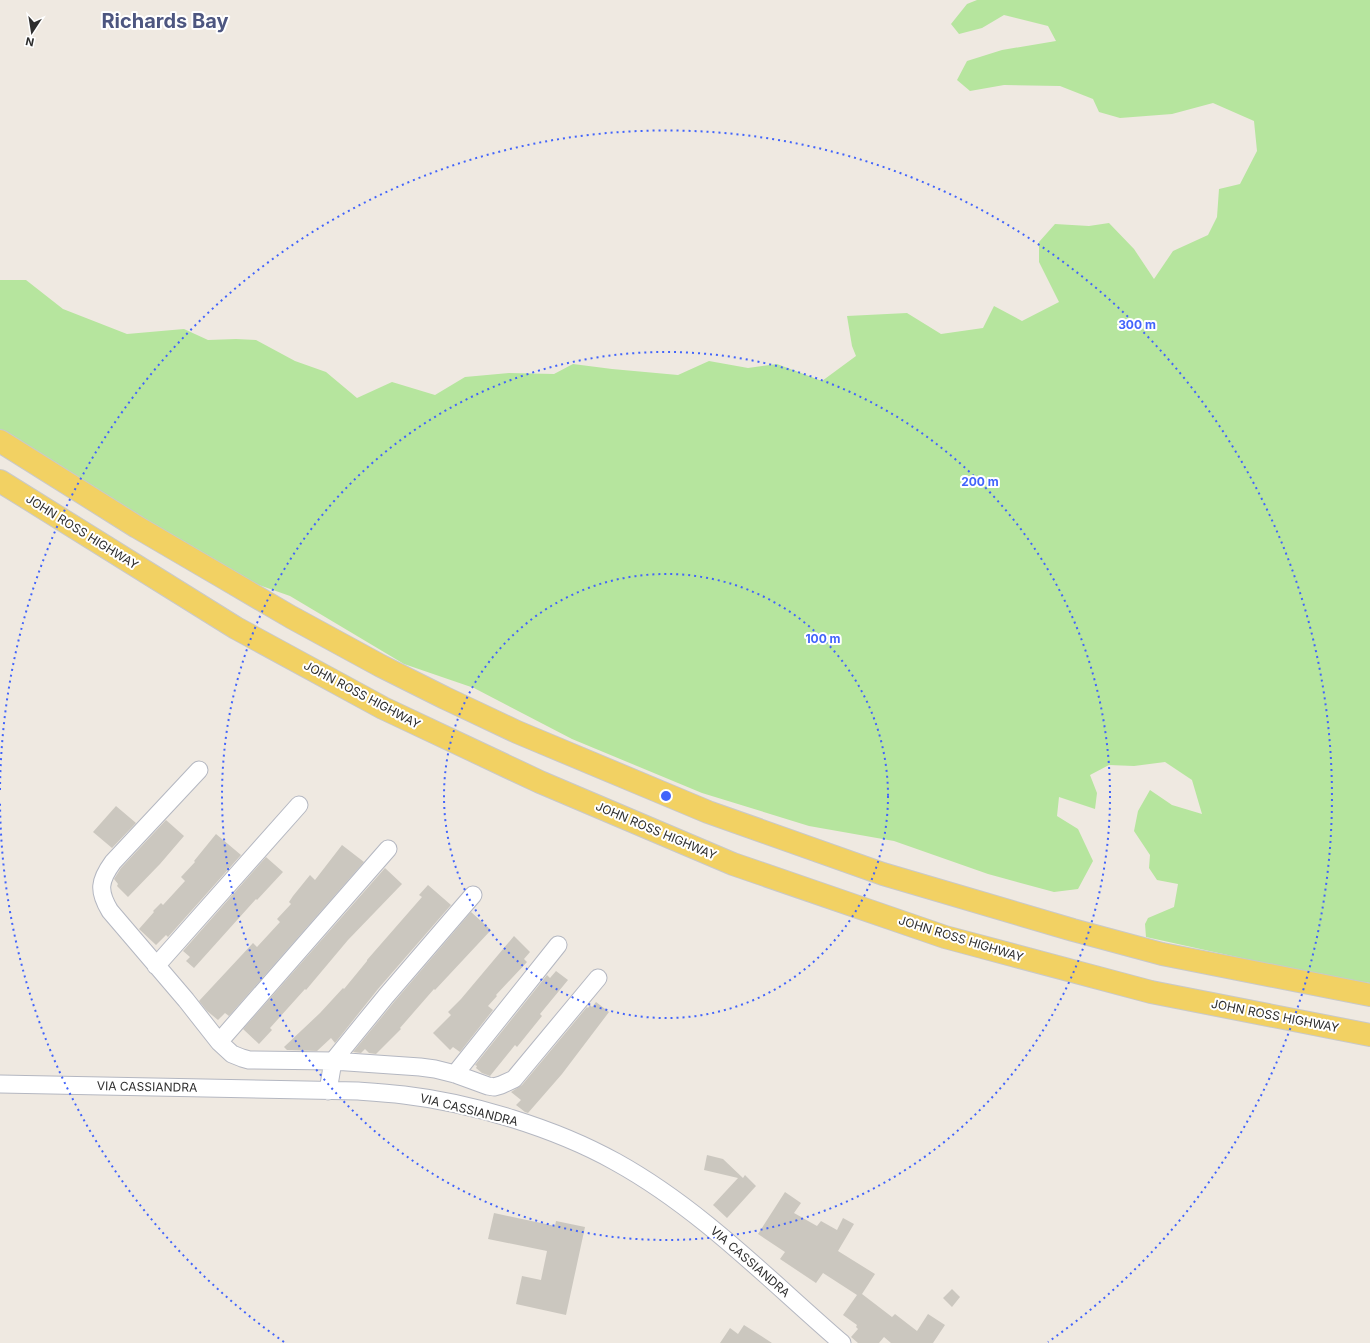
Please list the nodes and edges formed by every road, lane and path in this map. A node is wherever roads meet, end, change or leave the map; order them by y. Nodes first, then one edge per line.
1 (0, 441) edge
2 (0, 481) edge
3 (199, 770) dead end
4 (299, 805) dead end
5 (388, 849) dead end
6 (473, 895) dead end
7 (558, 945) dead end
8 (156, 966) junction
9 (598, 978) dead end
10 (1370, 995) edge
11 (1370, 1035) edge
12 (219, 1042) junction
13 (333, 1061) junction
14 (455, 1074) junction
15 (0, 1084) edge
16 (328, 1091) junction
17 (839, 1342) edge

1 - 10 main road
2 - 11 main road, JOHN ROSS HIGHWAY
3 - 8 street
4 - 8 street
5 - 12 street
6 - 13 street
7 - 14 street
8 - 12 street
9 - 14 street
12 - 13 street
13 - 14 street
13 - 16 street
15 - 16 street, VIA CASSIANDRA
16 - 17 street, VIA CASSIANDRA

